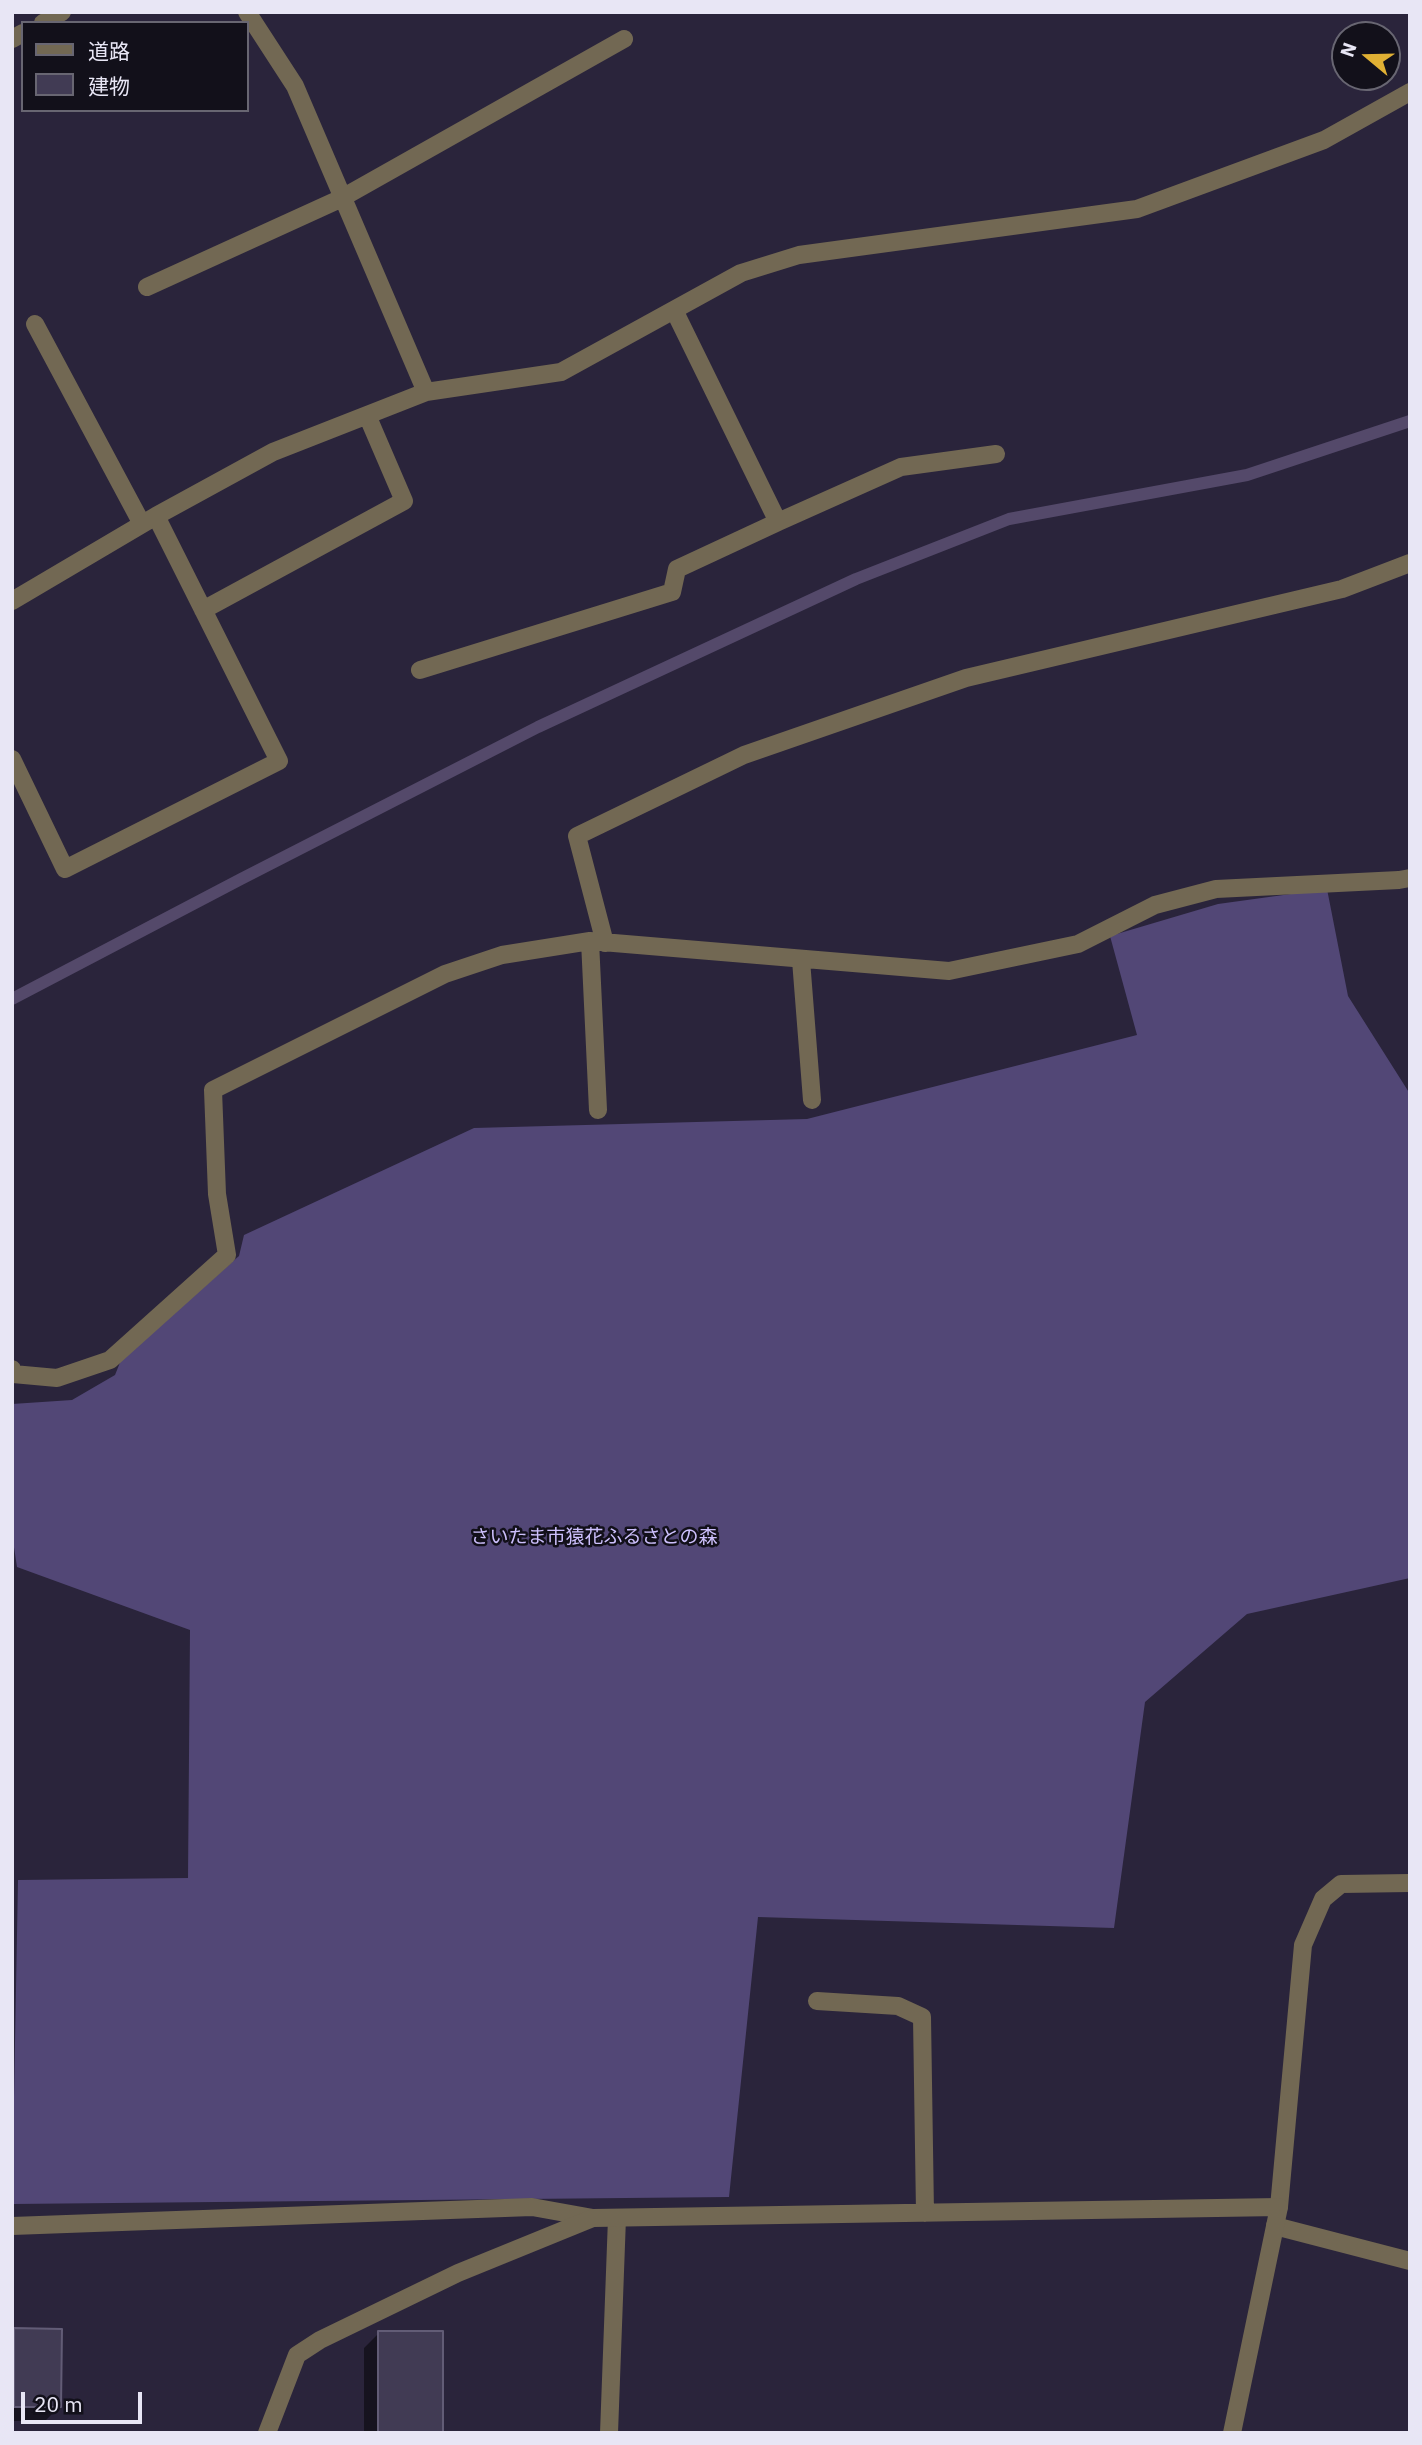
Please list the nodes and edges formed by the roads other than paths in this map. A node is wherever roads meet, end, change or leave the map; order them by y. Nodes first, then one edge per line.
1 (62, 12) edge
2 (247, 12) edge
3 (46, 21) edge
4 (624, 39) dead end
5 (1410, 92) edge
6 (343, 198) junction
7 (147, 287) dead end
8 (674, 310) junction
9 (35, 324) dead end
10 (426, 392) junction
11 (367, 415) junction
12 (996, 454) dead end
13 (149, 520) junction
14 (778, 522) junction
15 (1410, 563) edge
16 (12, 601) edge
17 (203, 610) junction
18 (421, 670) dead end
19 (12, 759) edge
20 (1410, 878) edge
21 (597, 942) junction
22 (802, 960) junction
23 (812, 1100) dead end
24 (598, 1110) dead end
25 (12, 1369) edge
26 (1410, 1883) edge
27 (817, 2001) dead end
28 (1279, 2207) junction
29 (925, 2213) junction
30 (593, 2218) junction
31 (617, 2218) junction
32 (12, 2226) edge
33 (1275, 2226) junction
34 (1410, 2261) edge
35 (268, 2433) edge
36 (609, 2433) edge
37 (1232, 2433) edge

1 - 3 street
2 - 6 street
4 - 6 street
5 - 8 street
6 - 7 street
6 - 10 street
8 - 10 street
8 - 14 street
9 - 13 street
10 - 11 street
11 - 13 street
11 - 17 street
12 - 14 street
13 - 16 street
13 - 17 street
14 - 18 street
15 - 21 street
17 - 19 street
20 - 22 street
21 - 22 street
21 - 24 street
21 - 25 street
22 - 23 street
26 - 28 street
27 - 29 street
28 - 29 street
28 - 33 street
29 - 31 street
30 - 31 street
30 - 32 street
30 - 35 street
31 - 36 street
33 - 34 street
33 - 37 street

